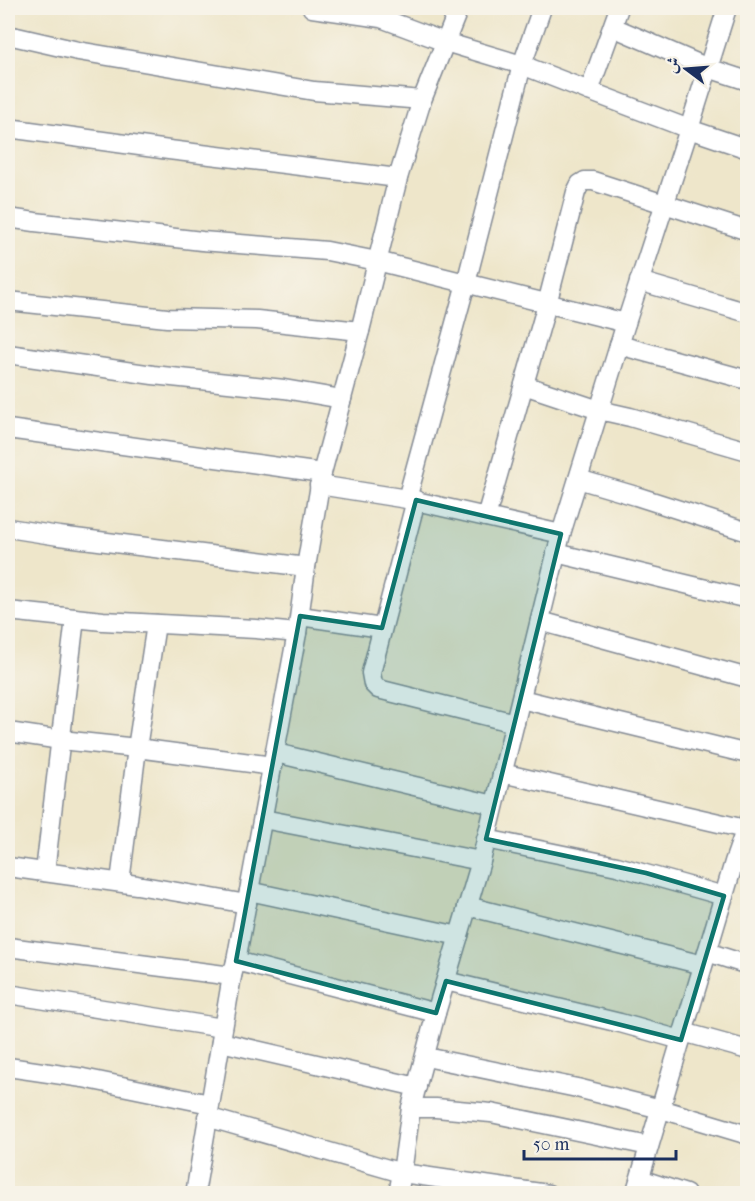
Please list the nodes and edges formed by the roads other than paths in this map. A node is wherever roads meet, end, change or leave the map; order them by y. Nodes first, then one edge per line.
1 (312, 8) edge
2 (459, 8) edge
3 (542, 8) edge
4 (619, 8) edge
5 (727, 8) edge
6 (383, 13) edge
7 (613, 27) junction
8 (8, 35) edge
9 (445, 42) junction
10 (522, 65) junction
11 (708, 68) junction
12 (747, 81) edge
13 (589, 91) junction
14 (422, 100) junction
15 (8, 128) edge
16 (689, 129) junction
17 (747, 149) edge
18 (398, 178) junction
19 (664, 204) junction
20 (8, 218) edge
21 (747, 231) edge
22 (377, 261) junction
23 (639, 281) junction
24 (466, 283) junction
25 (8, 301) edge
26 (547, 304) junction
27 (747, 313) edge
28 (626, 323) junction
29 (360, 331) junction
30 (619, 345) junction
31 (8, 354) edge
32 (747, 380) edge
33 (524, 385) junction
34 (342, 399) junction
35 (599, 410) junction
36 (8, 429) edge
37 (747, 451) edge
38 (321, 479) junction
39 (578, 479) junction
40 (411, 499) junction
41 (486, 517) junction
42 (8, 528) edge
43 (747, 532) edge
44 (561, 534) junction
45 (556, 553) junction
46 (306, 567) junction
47 (747, 599) edge
48 (8, 611) edge
49 (75, 618) junction
50 (540, 621) junction
51 (156, 624) junction
52 (299, 624) junction
53 (382, 628) junction
54 (747, 678) edge
55 (521, 699) junction
56 (515, 723) junction
57 (8, 732) edge
58 (61, 740) junction
59 (137, 748) junction
60 (747, 754) edge
61 (274, 759) junction
62 (502, 773) junction
63 (495, 805) junction
64 (263, 819) junction
65 (746, 826) edge
66 (486, 839) junction
67 (481, 861) junction
68 (741, 865) edge
69 (8, 867) edge
70 (45, 872) junction
71 (120, 882) junction
72 (724, 896) junction
73 (248, 898) junction
74 (467, 906) junction
75 (459, 936) junction
76 (8, 947) edge
77 (705, 959) junction
78 (747, 965) edge
79 (234, 968) junction
80 (446, 981) junction
81 (8, 994) edge
82 (436, 1013) junction
83 (222, 1035) junction
84 (682, 1036) junction
85 (747, 1050) edge
86 (426, 1057) junction
87 (8, 1067) edge
88 (417, 1087) junction
89 (411, 1108) junction
90 (661, 1109) junction
91 (208, 1111) junction
92 (747, 1135) edge
93 (649, 1146) junction
94 (402, 1173) junction
95 (637, 1186) edge
96 (195, 1194) edge
97 (398, 1194) edge
98 (548, 1194) edge
99 (686, 1194) edge

1 - 6 street
2 - 9 street
3 - 10 street
4 - 7 street
5 - 11 street
6 - 9 street
7 - 11 street
7 - 13 street
8 - 14 street
9 - 10 street
9 - 14 street
10 - 13 street
10 - 24 street
11 - 12 street
11 - 16 street
13 - 16 street
14 - 18 street
15 - 18 street
16 - 17 street
16 - 19 street
18 - 22 street
19 - 21 street
19 - 23 street
19 - 26 street
20 - 22 street
22 - 24 street
22 - 29 street
23 - 27 street
23 - 28 street
24 - 26 street
24 - 40 street
25 - 29 street
26 - 28 street
26 - 33 street
28 - 30 street
29 - 34 street
30 - 32 street
30 - 35 street
31 - 34 street
33 - 35 street
33 - 41 street
34 - 38 street
35 - 37 street
35 - 39 street
36 - 38 street
38 - 40 street
38 - 46 street
39 - 43 street
39 - 44 street
40 - 41 street
40 - 53 street
41 - 44 street
42 - 46 street
44 - 45 street
45 - 47 street
45 - 50 street
46 - 52 street
48 - 49 street
49 - 51 street
49 - 58 street
50 - 54 street
50 - 55 street
51 - 52 street
51 - 59 street
52 - 53 street
52 - 61 street
53 - 56 street
55 - 56 street
55 - 60 street
56 - 62 street
57 - 58 street
58 - 59 street
58 - 70 street
59 - 61 street
59 - 71 street
61 - 63 street
61 - 64 street
62 - 63 street
62 - 65 street
63 - 66 street
64 - 67 street
64 - 73 street
65 - 68 street
66 - 67 street
66 - 72 street
67 - 74 street
68 - 72 street
69 - 70 street
70 - 71 street
71 - 73 street
72 - 77 street
73 - 75 street
73 - 79 street
74 - 75 street
74 - 77 street
75 - 80 street
76 - 79 street
77 - 78 street
77 - 84 street
79 - 82 street
79 - 83 street
80 - 82 street
80 - 84 street
81 - 83 street
82 - 86 street
83 - 88 street
83 - 91 street
84 - 85 street
84 - 90 street
86 - 88 street
86 - 90 street
87 - 91 street
88 - 89 street
89 - 93 street
89 - 94 street
90 - 92 street
90 - 93 street
91 - 94 street
91 - 96 street
93 - 95 street
94 - 97 street
94 - 98 street
95 - 99 street

